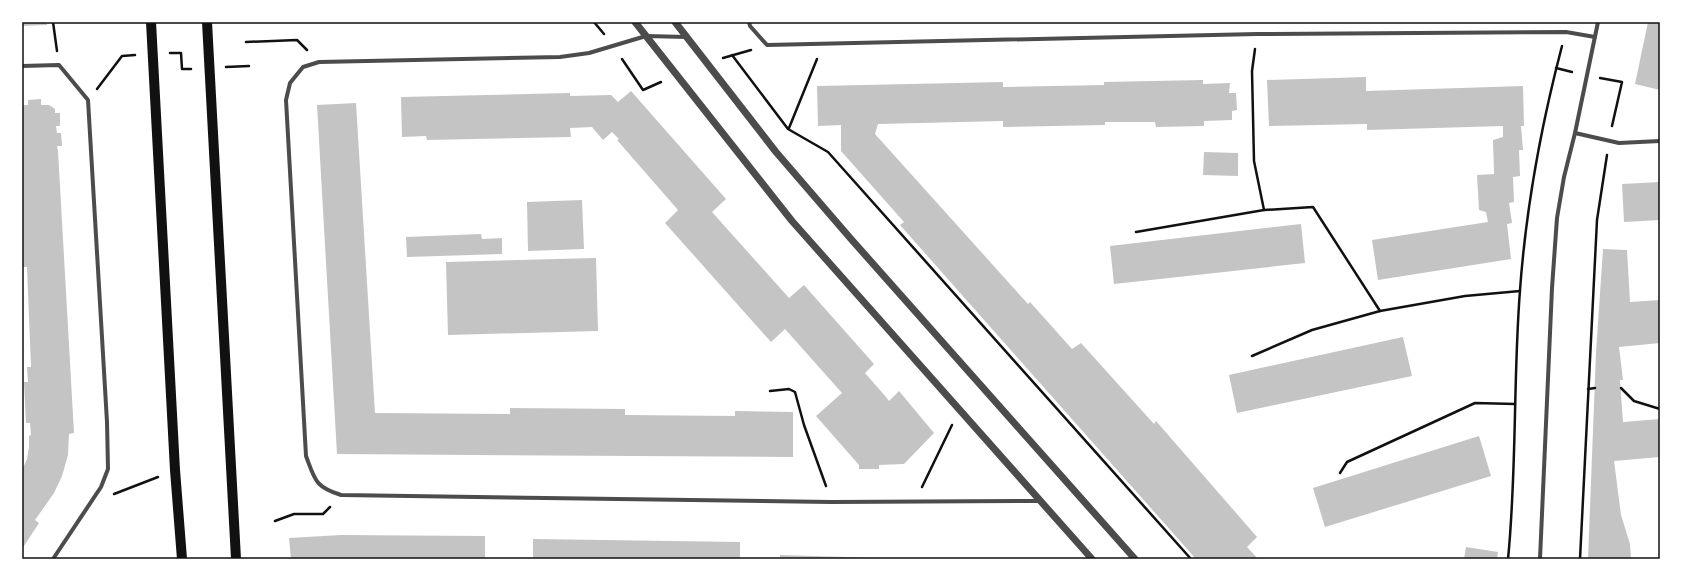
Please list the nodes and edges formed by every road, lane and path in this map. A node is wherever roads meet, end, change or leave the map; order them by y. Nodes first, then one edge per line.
1 (53, 22) edge
2 (151, 22) edge
3 (207, 22) edge
4 (635, 22) edge
5 (675, 22) edge
6 (749, 22) edge
7 (1598, 22) edge
8 (1566, 32) junction
9 (1257, 34) junction
10 (646, 36) junction
11 (687, 37) junction
12 (1595, 37) junction
13 (246, 42) dead end
14 (823, 44) junction
15 (732, 55) dead end
16 (319, 62) junction
17 (59, 65) junction
18 (22, 66) edge
19 (1622, 82) dead end
20 (788, 129) junction
21 (1575, 133) junction
22 (1609, 141) junction
23 (1660, 141) edge
24 (1264, 210) junction
25 (1136, 232) dead end
26 (1520, 291) junction
27 (1380, 311) junction
28 (1252, 356) dead end
29 (1588, 388) junction
30 (1595, 388) dead end
31 (1620, 388) dead end
32 (770, 391) dead end
33 (1515, 404) junction
34 (1660, 409) edge
35 (960, 411) junction
36 (175, 470) junction
37 (1340, 473) dead end
38 (341, 495) junction
39 (93, 499) junction
40 (1039, 501) junction
41 (831, 502) junction
42 (915, 502) junction
43 (275, 521) dead end
44 (53, 559) edge
45 (182, 559) edge
46 (236, 559) edge
47 (1092, 559) edge
48 (1135, 559) edge
49 (1191, 559) edge
50 (1508, 559) edge
51 (1540, 559) edge
52 (1580, 559) edge

1 - 17 path
2 - 36 main road
3 - 46 main road
4 - 10 street
5 - 11 street
6 - 14 street
7 - 12 street
8 - 9 street
8 - 12 street
8 - 26 path
9 - 14 street
9 - 24 path
10 - 11 street
10 - 16 street
10 - 35 street
11 - 48 street
12 - 21 street
13 - 16 path
14 - 20 path
15 - 20 path
16 - 38 street
17 - 18 street
17 - 39 street
19 - 22 path
20 - 49 path
21 - 22 street
21 - 51 street
22 - 23 street
22 - 29 path
24 - 25 path
24 - 27 path
26 - 27 path
26 - 33 path
27 - 28 path
29 - 30 path
29 - 52 path
31 - 34 path
32 - 41 path
33 - 37 path
33 - 50 path
35 - 40 street
35 - 42 path
36 - 39 path
36 - 45 main road
38 - 41 street
38 - 43 path
39 - 44 street
40 - 42 street
40 - 47 street
41 - 42 street

